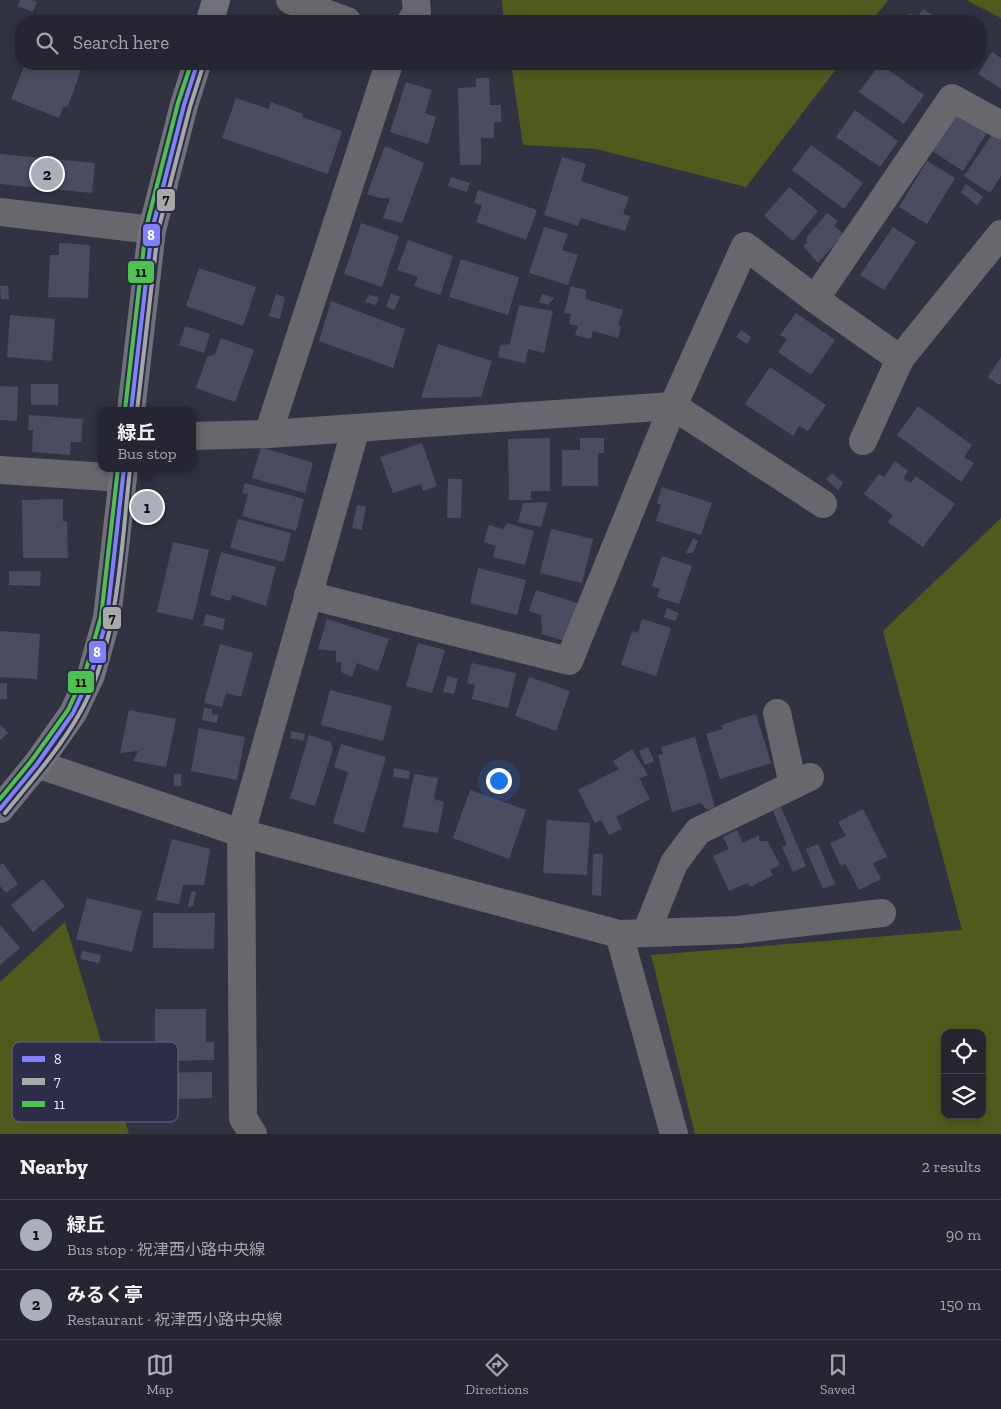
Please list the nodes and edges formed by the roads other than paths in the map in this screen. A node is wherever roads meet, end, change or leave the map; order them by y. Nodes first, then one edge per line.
1 (216, 0) edge
2 (290, 0) edge
3 (416, 0) edge
4 (212, 15) edge
5 (331, 15) edge
6 (415, 15) edge
7 (195, 70) edge
8 (387, 70) edge
9 (1001, 125) edge
10 (0, 212) edge
11 (152, 230) junction
12 (1001, 234) edge
13 (815, 299) junction
14 (900, 359) junction
15 (673, 406) junction
16 (130, 407) edge
17 (356, 428) junction
18 (268, 434) junction
19 (196, 436) edge
20 (863, 441) dead end
21 (0, 470) edge
22 (124, 473) edge
23 (823, 504) dead end
24 (308, 595) junction
25 (776, 713) dead end
26 (37, 764) junction
27 (0, 809) edge
28 (240, 833) junction
29 (882, 913) dead end
30 (646, 933) junction
31 (619, 934) junction
32 (253, 1134) edge
33 (674, 1134) edge

1 - 4 main road
2 - 5 street
3 - 6 street
7 - 11 main road
8 - 18 street
9 - 13 street
10 - 11 street
11 - 16 main road
12 - 14 street
13 - 14 street
13 - 15 street
14 - 20 street
15 - 17 street
15 - 23 street
15 - 24 street
17 - 18 street
17 - 24 street
18 - 19 street
21 - 22 street
22 - 26 main road
24 - 28 street
25 - 30 street
26 - 27 main road
26 - 28 street
28 - 31 street
28 - 32 street
29 - 30 street
30 - 31 street
31 - 33 street

